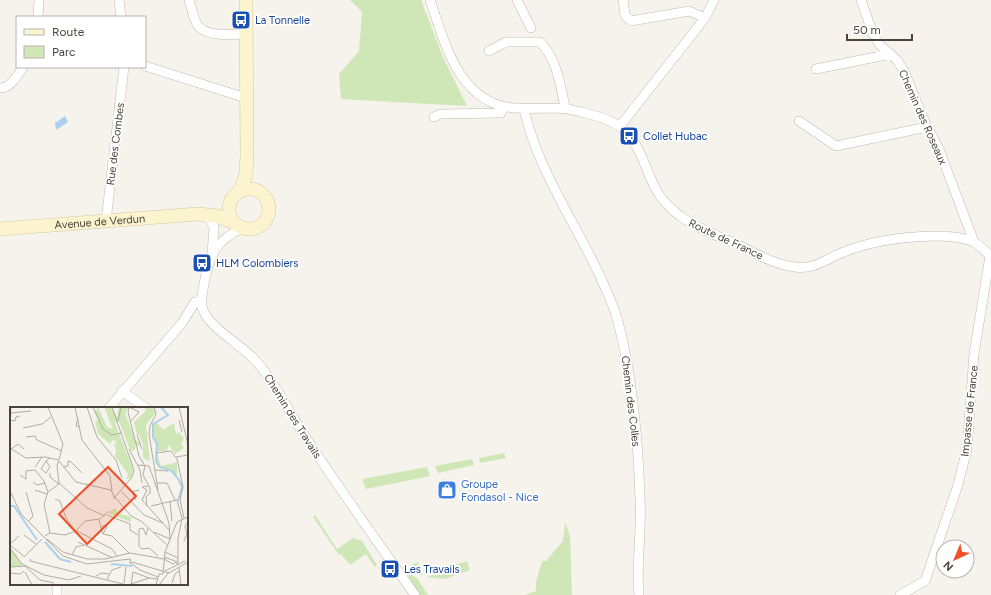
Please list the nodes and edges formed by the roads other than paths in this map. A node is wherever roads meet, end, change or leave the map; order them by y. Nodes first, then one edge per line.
1 (39, 0) edge
2 (119, 0) edge
3 (189, 0) edge
4 (246, 0) edge
5 (430, 0) edge
6 (518, 0) edge
7 (622, 0) edge
8 (714, 0) edge
9 (861, 0) edge
10 (38, 16) edge
11 (121, 16) edge
12 (705, 18) junction
13 (531, 28) dead end
14 (246, 34) junction
15 (489, 51) dead end
16 (891, 54) junction
17 (146, 66) edge
18 (22, 68) edge
19 (124, 68) edge
20 (816, 69) dead end
21 (0, 88) edge
22 (246, 98) junction
23 (504, 106) junction
24 (565, 107) junction
25 (524, 109) junction
26 (434, 117) dead end
27 (799, 121) dead end
28 (620, 126) junction
29 (927, 127) junction
30 (247, 155) junction
31 (240, 191) junction
32 (258, 191) junction
33 (230, 201) junction
34 (203, 214) junction
35 (106, 221) junction
36 (234, 222) junction
37 (0, 229) edge
38 (223, 239) junction
39 (974, 242) junction
40 (212, 254) junction
41 (990, 256) edge
42 (201, 301) junction
43 (204, 312) junction
44 (182, 323) junction
45 (122, 391) junction
46 (110, 407) edge
47 (145, 407) edge
48 (414, 595) edge
49 (638, 595) edge
50 (900, 595) edge

1 - 10 street
2 - 11 street
3 - 14 street
4 - 14 main road
5 - 23 street, Route de France
6 - 13 street
7 - 12 street
8 - 12 street
9 - 16 street, Chemin des Roseaux
12 - 28 street
14 - 22 main road
15 - 24 street
16 - 20 street
16 - 29 street, Chemin des Roseaux
17 - 22 street
18 - 21 street
19 - 35 street, Rue des Combes
22 - 30 main road
23 - 25 street, Route de France
23 - 26 street
24 - 25 street, Route de France
24 - 28 street, Route de France
25 - 49 street, Chemin des Colles
27 - 29 street
28 - 39 street, Route de France
29 - 39 street, Chemin des Roseaux
30 - 31 main road
30 - 32 main road
31 - 32 main road
31 - 33 main road
32 - 36 main road
33 - 34 main road, Avenue de Verdun
33 - 36 main road
34 - 35 main road, Avenue de Verdun
34 - 36 main road, Avenue de Verdun
34 - 40 street
35 - 37 main road, Avenue de Verdun
36 - 38 street, Chemin des Travails
36 - 38 street, Chemin des Travails
38 - 40 street, Chemin des Travails
39 - 41 street, Route de France
40 - 42 street, Chemin des Travails
41 - 50 street, Impasse de France
42 - 43 street, Chemin des Travails
42 - 44 street
43 - 44 street
43 - 48 street, Chemin des Travails
44 - 45 street
45 - 46 street
45 - 47 street

